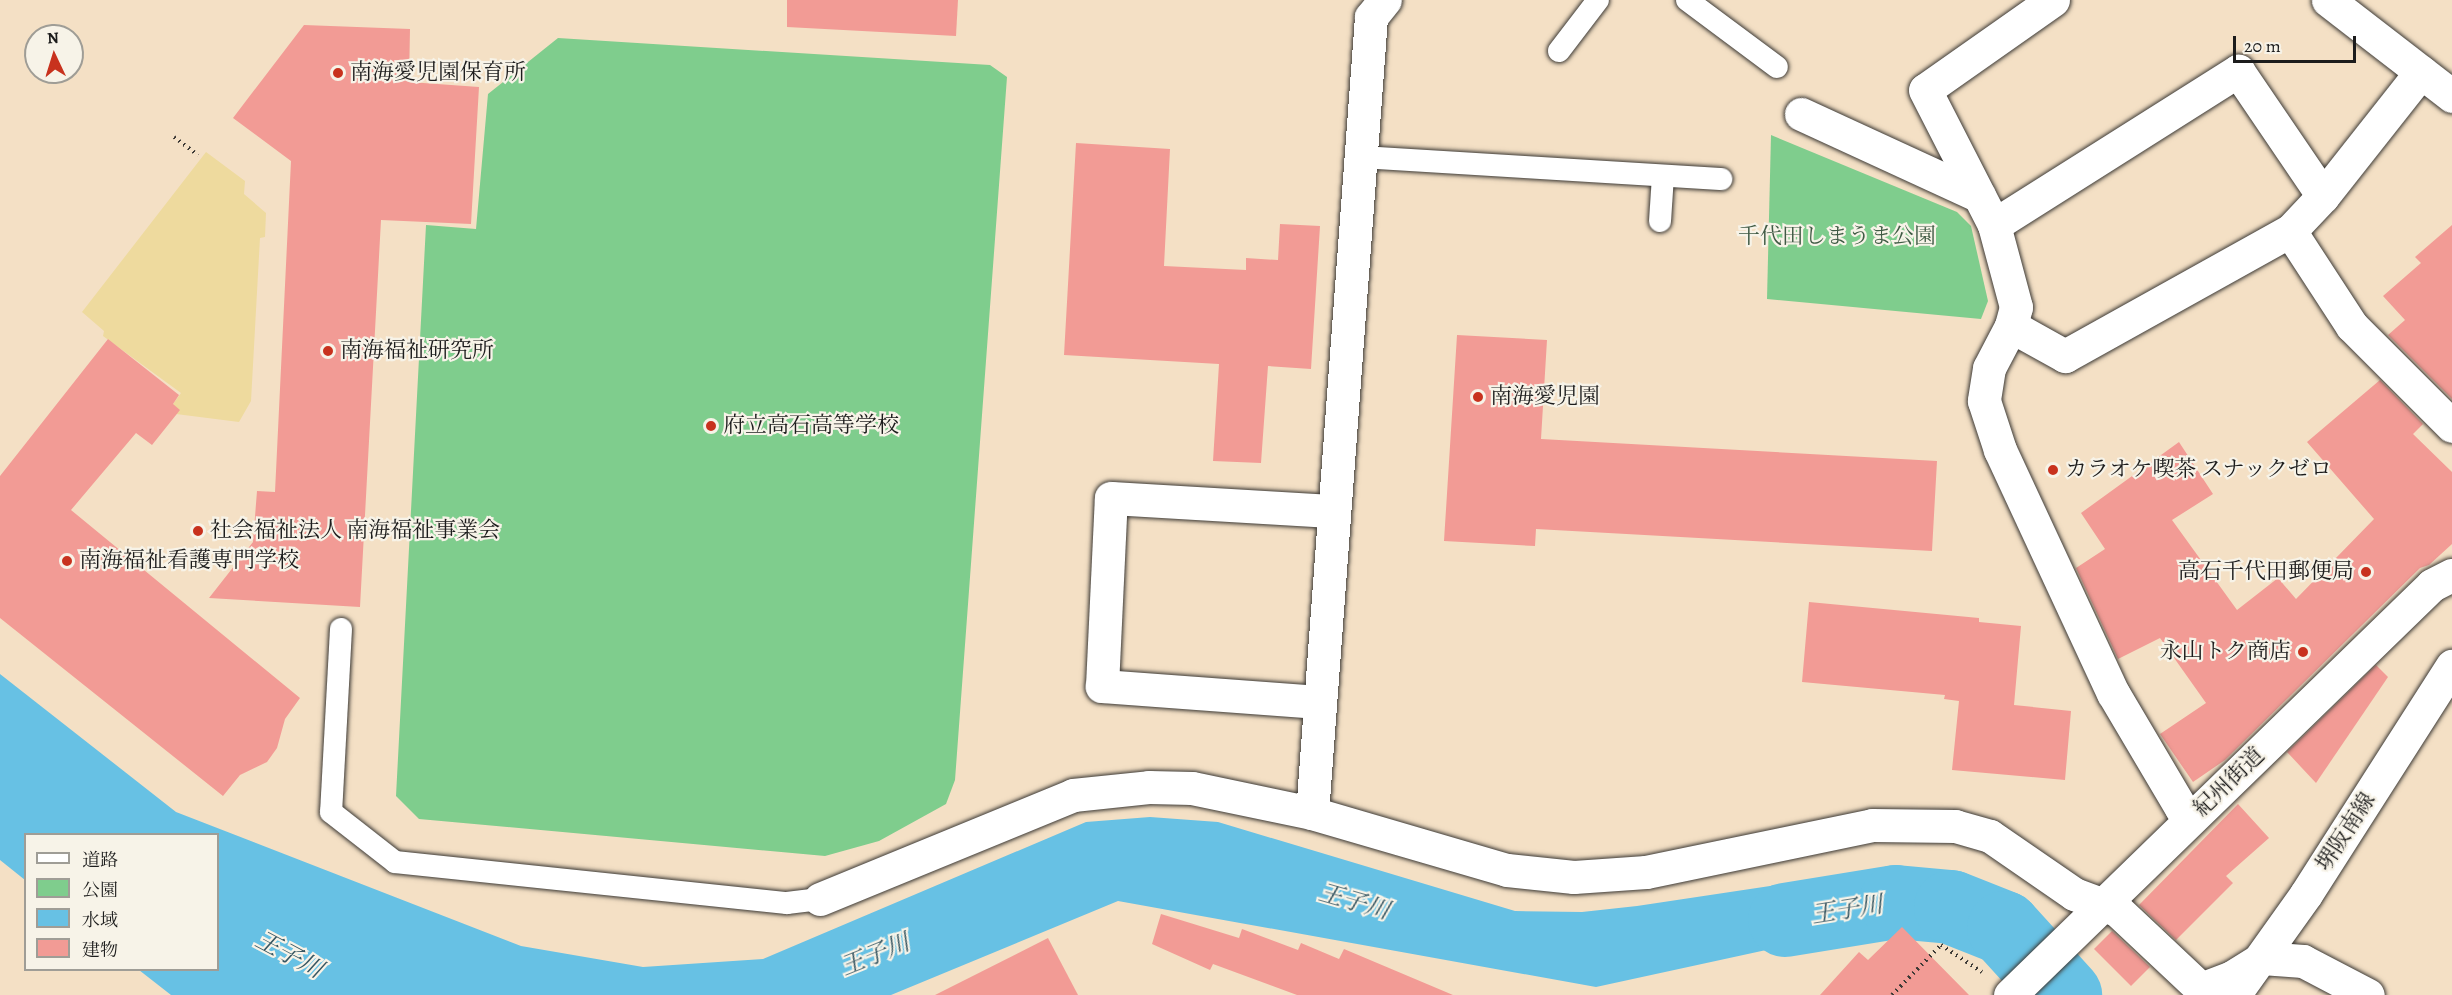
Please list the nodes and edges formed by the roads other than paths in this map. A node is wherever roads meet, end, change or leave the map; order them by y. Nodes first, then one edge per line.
1 (1385, 0) edge
2 (1598, 0) edge
3 (1687, 0) edge
4 (2053, 0) edge
5 (2328, 0) edge
6 (1558, 51) dead end
7 (1777, 68) dead end
8 (2421, 72) junction
9 (2452, 96) edge
10 (1801, 114) dead end
11 (1360, 157) junction
12 (1663, 176) junction
13 (1721, 179) dead end
14 (1979, 196) junction
15 (2323, 196) junction
16 (1660, 221) dead end
17 (1994, 225) junction
18 (2290, 231) junction
19 (2012, 326) junction
20 (2452, 426) edge
21 (1332, 511) junction
22 (2452, 575) edge
23 (341, 629) dead end
24 (2452, 666) edge
25 (1319, 702) junction
26 (1312, 813) junction
27 (2191, 818) junction
28 (820, 899) joint
29 (2102, 905) junction
30 (2262, 958) junction
31 (2011, 994) edge
32 (2234, 995) edge
33 (2368, 995) edge

1 - 11 street
2 - 6 lane
3 - 7 lane
4 - 14 street
5 - 8 street
8 - 9 street
8 - 15 street
10 - 14 street
11 - 12 lane
11 - 21 street
12 - 13 lane
12 - 16 lane
14 - 17 street
15 - 17 street
15 - 18 street
17 - 19 street
18 - 19 street
18 - 20 street
19 - 27 street
21 - 25 street
21 - 25 street
22 - 27 street, 紀州街道
23 - 28 lane
24 - 30 street, 堺阪南線
25 - 26 street
26 - 28 street
26 - 29 street
27 - 29 street, 紀州街道
29 - 30 street
29 - 31 street, 紀州街道
30 - 32 street, 堺阪南線
30 - 33 street

